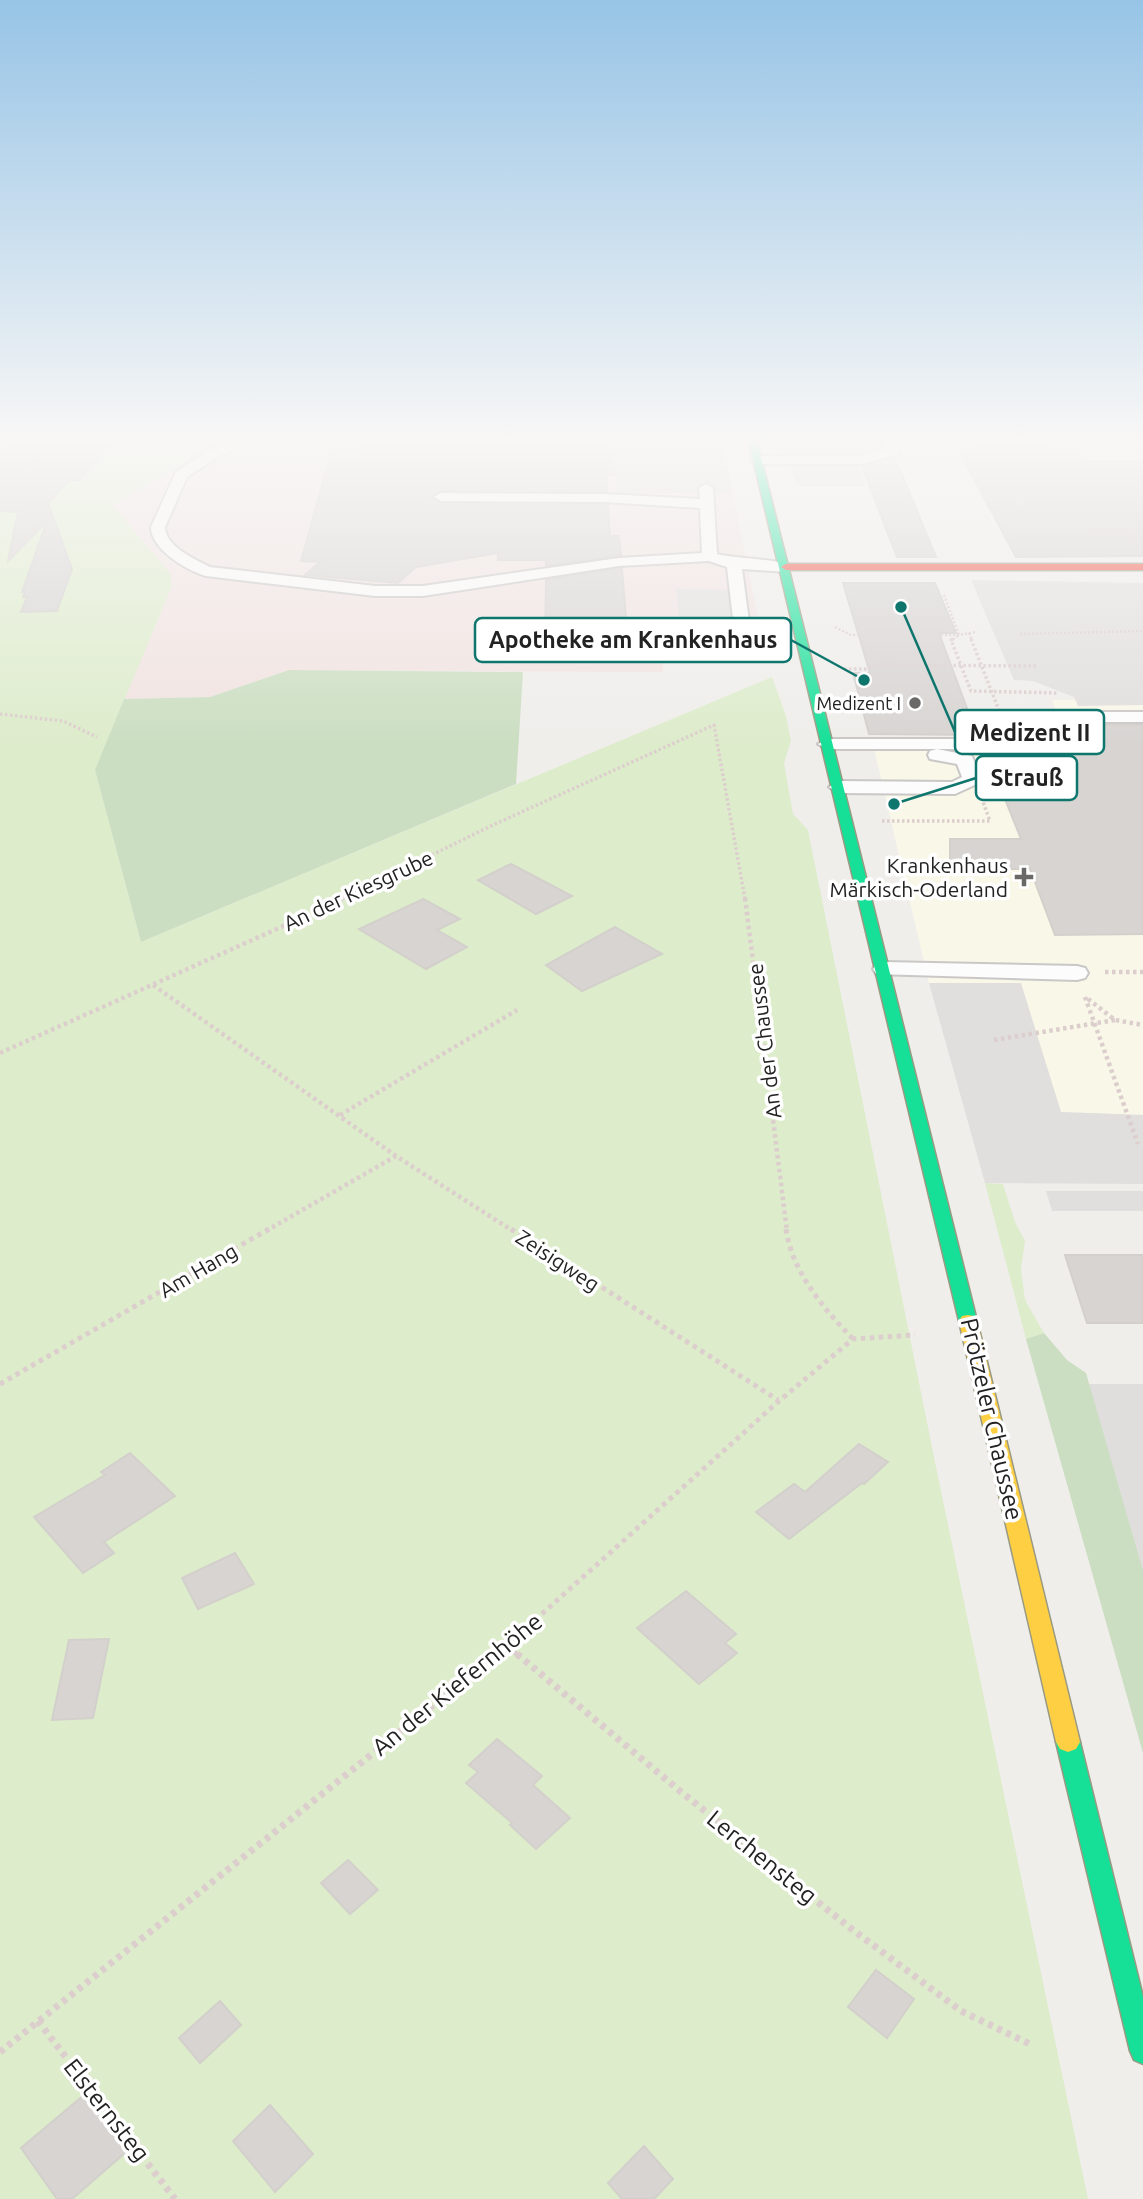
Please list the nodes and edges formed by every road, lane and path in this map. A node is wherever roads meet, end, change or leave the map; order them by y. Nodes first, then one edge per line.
1 (162, 541) edge
2 (709, 541) edge
3 (779, 541) edge
4 (710, 557) junction
5 (734, 564) junction
6 (786, 567) junction
7 (1143, 567) edge
8 (935, 568) junction
9 (835, 627) dead end
10 (1143, 631) edge
11 (976, 632) dead end
12 (969, 633) junction
13 (1020, 634) dead end
14 (959, 635) junction
15 (743, 636) dead end
16 (962, 666) junction
17 (982, 666) junction
18 (1036, 666) dead end
19 (836, 669) dead end
20 (1058, 689) dead end
21 (992, 692) junction
22 (0, 714) edge
23 (1143, 717) edge
24 (714, 725) joint
25 (1084, 732) dead end
26 (1054, 733) junction
27 (97, 737) dead end
28 (1013, 744) junction
29 (829, 749) junction
30 (838, 787) junction
31 (987, 812) dead end
32 (882, 821) dead end
33 (884, 970) junction
34 (1042, 972) junction
35 (1143, 972) edge
36 (1077, 973) junction
37 (153, 984) junction
38 (1085, 997) junction
39 (517, 1010) dead end
40 (1115, 1020) junction
41 (1094, 1022) junction
42 (1143, 1025) edge
43 (994, 1040) dead end
44 (0, 1053) edge
45 (340, 1115) junction
46 (1138, 1144) dead end
47 (396, 1156) junction
48 (915, 1335) dead end
49 (853, 1339) junction
50 (0, 1384) edge
51 (779, 1401) junction
52 (507, 1646) junction
53 (38, 2021) junction
54 (1032, 2045) dead end
55 (1143, 2051) edge
56 (0, 2052) edge
57 (175, 2199) edge

1 - 4 lane
2 - 4 lane
3 - 6 main road, Prötzeler Chaussee
4 - 5 lane
5 - 6 lane
5 - 15 lane
6 - 8 main road
6 - 29 main road, Prötzeler Chaussee
7 - 8 main road
8 - 14 path
9 - 14 path
10 - 13 path
11 - 12 path
12 - 14 path
12 - 17 path
14 - 16 path
16 - 17 path
16 - 19 path
16 - 21 path
17 - 18 path
17 - 21 path
20 - 21 path
21 - 28 path
22 - 27 path
23 - 26 lane
24 - 37 path, An der Kiesgrube
24 - 49 path, An der Chaussee
25 - 26 lane
26 - 28 lane
28 - 29 lane
29 - 30 main road, Prötzeler Chaussee
29 - 30 lane
30 - 33 main road, Prötzeler Chaussee
31 - 32 path
33 - 34 lane
33 - 55 main road, Prötzeler Chaussee
34 - 36 lane
34 - 38 path
35 - 36 path
36 - 38 path
37 - 44 path, An der Kiesgrube
37 - 45 path, Zeisigweg
38 - 40 path
38 - 41 path
39 - 45 path
40 - 41 path
40 - 42 path
41 - 43 path
41 - 46 path
45 - 47 path, Zeisigweg
47 - 50 path, Am Hang
47 - 51 path, Zeisigweg
48 - 49 path
49 - 51 path, An der Kiefernhöhe
51 - 52 path, An der Kiefernhöhe
52 - 53 path, An der Kiefernhöhe
52 - 54 path, Lerchensteg
53 - 56 path, An der Kiefernhöhe
53 - 57 path, Elsternsteg

